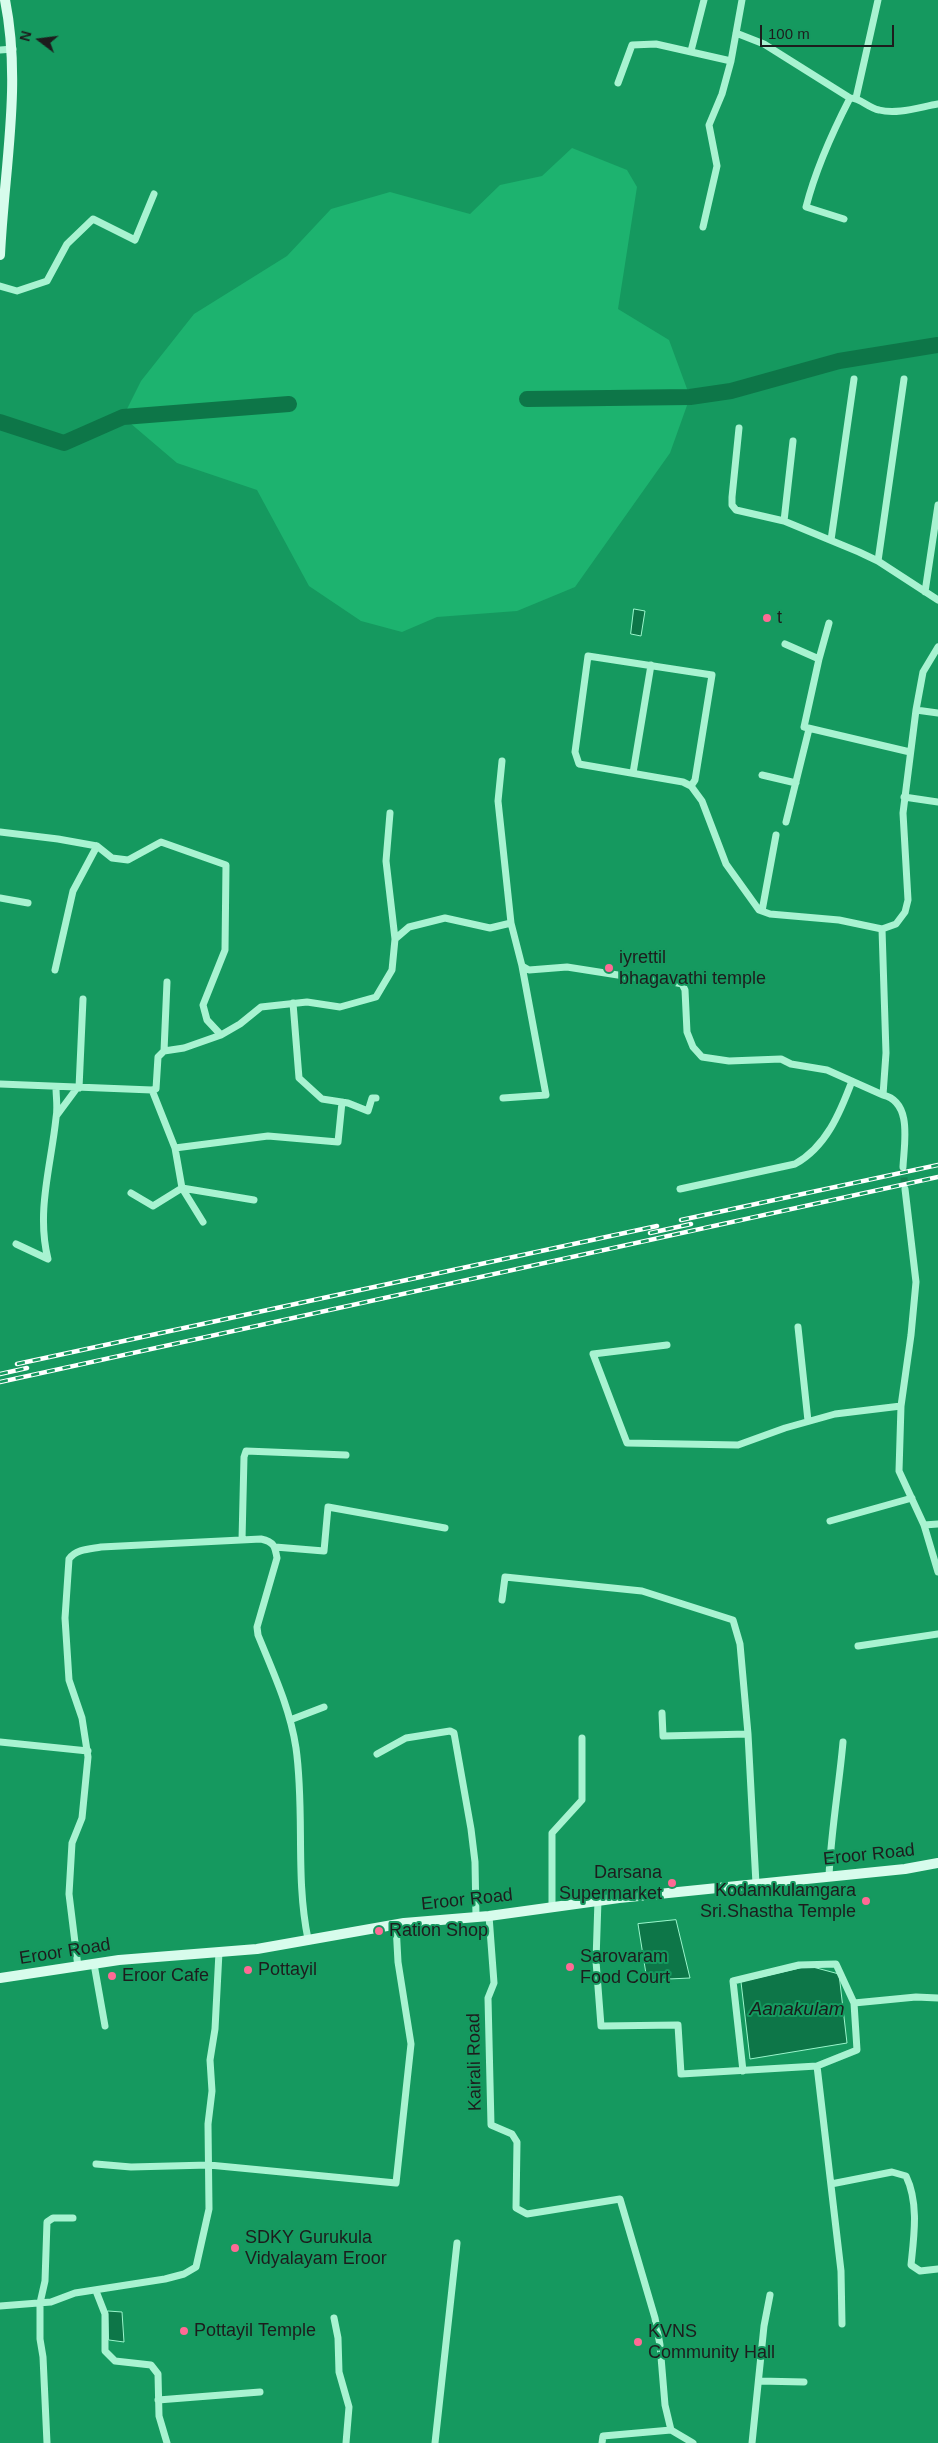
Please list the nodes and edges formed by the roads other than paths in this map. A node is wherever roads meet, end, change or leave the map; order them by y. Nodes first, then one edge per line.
1 (4, 0) edge
2 (704, 0) edge
3 (742, 0) edge
4 (878, 0) edge
5 (736, 33) junction
6 (13, 49) junction
7 (0, 50) edge
8 (691, 51) junction
9 (731, 61) junction
10 (618, 83) dead end
11 (853, 98) junction
12 (938, 104) edge
13 (154, 194) dead end
14 (844, 219) dead end
15 (703, 227) dead end
16 (0, 256) edge
17 (0, 286) edge
18 (854, 379) dead end
19 (904, 379) dead end
20 (739, 428) dead end
21 (793, 441) dead end
22 (938, 505) edge
23 (784, 521) junction
24 (831, 540) junction
25 (878, 561) junction
26 (925, 592) junction
27 (938, 600) edge
28 (829, 623) dead end
29 (785, 644) dead end
30 (938, 647) edge
31 (819, 658) junction
32 (651, 665) junction
33 (916, 710) junction
34 (938, 714) edge
35 (809, 729) junction
36 (910, 752) junction
37 (502, 761) dead end
38 (633, 773) junction
39 (762, 775) dead end
40 (796, 783) junction
41 (691, 786) junction
42 (904, 798) junction
43 (938, 802) edge
44 (390, 813) dead end
45 (786, 822) dead end
46 (0, 832) edge
47 (776, 835) dead end
48 (97, 846) junction
49 (0, 898) edge
50 (28, 902) dead end
51 (762, 911) junction
52 (511, 923) junction
53 (882, 929) junction
54 (395, 939) junction
55 (522, 966) junction
56 (55, 970) dead end
57 (167, 982) dead end
58 (83, 999) dead end
59 (293, 1003) junction
60 (221, 1035) junction
61 (164, 1051) junction
62 (852, 1081) junction
63 (0, 1084) edge
64 (56, 1087) junction
65 (78, 1088) junction
66 (152, 1090) junction
67 (883, 1095) junction
68 (376, 1098) dead end
69 (503, 1098) dead end
70 (342, 1102) junction
71 (57, 1115) junction
72 (175, 1148) junction
73 (904, 1167) tunnel mouth
74 (182, 1188) junction
75 (680, 1189) dead end
76 (905, 1189) tunnel mouth
77 (132, 1193) dead end
78 (254, 1200) dead end
79 (203, 1222) dead end
80 (16, 1244) dead end
81 (798, 1327) dead end
82 (667, 1345) dead end
83 (900, 1406) junction
84 (808, 1421) junction
85 (346, 1455) dead end
86 (912, 1498) junction
87 (830, 1521) dead end
88 (938, 1524) edge
89 (924, 1525) junction
90 (445, 1528) dead end
91 (242, 1540) junction
92 (275, 1547) junction
93 (938, 1572) edge
94 (502, 1600) dead end
95 (938, 1634) edge
96 (858, 1646) dead end
97 (324, 1707) dead end
98 (662, 1713) dead end
99 (290, 1720) junction
100 (748, 1734) junction
101 (582, 1738) dead end
102 (0, 1742) edge
103 (843, 1742) dead end
104 (88, 1751) junction
105 (377, 1754) dead end
106 (938, 1863) edge
107 (829, 1876) junction
108 (756, 1884) junction
109 (598, 1900) junction
110 (552, 1906) junction
111 (489, 1916) junction
112 (476, 1917) junction
113 (396, 1925) junction
114 (308, 1939) junction
115 (219, 1952) junction
116 (94, 1964) junction
117 (78, 1966) junction
118 (0, 1978) edge
119 (938, 1998) edge
120 (854, 2003) junction
121 (105, 2026) dead end
122 (817, 2066) junction
123 (743, 2071) junction
124 (96, 2164) dead end
125 (209, 2165) junction
126 (831, 2184) junction
127 (73, 2218) dead end
128 (457, 2243) dead end
129 (938, 2269) edge
130 (96, 2291) junction
131 (770, 2295) dead end
132 (40, 2303) junction
133 (0, 2306) edge
134 (334, 2318) dead end
135 (842, 2324) dead end
136 (759, 2381) junction
137 (804, 2382) dead end
138 (260, 2392) dead end
139 (158, 2400) junction
140 (671, 2430) junction
141 (47, 2443) edge
142 (167, 2443) edge
143 (346, 2443) edge
144 (435, 2443) edge
145 (602, 2443) edge
146 (693, 2443) edge
147 (752, 2443) edge

1 - 6 main road
2 - 8 street
3 - 5 street
4 - 11 street
5 - 9 street
5 - 11 street
6 - 7 street
6 - 16 main road
8 - 9 street
8 - 10 street
9 - 15 street
11 - 12 street
11 - 14 street
13 - 17 street
18 - 24 street
19 - 25 street
20 - 23 street
21 - 23 street
22 - 26 street
23 - 24 street
24 - 25 street
25 - 26 street
26 - 27 street
28 - 31 street
29 - 31 street
30 - 33 street
31 - 35 street
32 - 38 street
32 - 38 street
32 - 41 street
33 - 34 street
33 - 36 street
35 - 36 street
35 - 40 street
36 - 42 street
37 - 52 street
38 - 41 street
39 - 40 street
40 - 45 street
41 - 51 street
42 - 43 street
42 - 53 street
44 - 54 street
46 - 48 street
47 - 51 street
48 - 56 street
48 - 60 street
49 - 50 street
51 - 53 street
52 - 54 street
52 - 55 street
53 - 67 street
54 - 59 street
55 - 62 street
55 - 69 street
57 - 61 street
58 - 65 street
59 - 60 street
59 - 70 street
60 - 61 street
61 - 66 street
62 - 67 street
62 - 75 street
63 - 64 street
64 - 65 street
64 - 71 street
65 - 66 street
65 - 71 street
66 - 72 street
67 - 73 street
68 - 70 street
70 - 72 street
71 - 80 street
72 - 74 street
74 - 77 street
74 - 78 street
74 - 79 street
76 - 83 street
81 - 84 street
82 - 84 street
83 - 84 street
83 - 86 street
85 - 91 street
86 - 87 street
86 - 89 street
88 - 89 street
89 - 93 street
90 - 92 street
91 - 92 street
91 - 104 street
92 - 99 street
94 - 100 street
95 - 96 street
97 - 99 street
98 - 100 street
99 - 114 street
100 - 108 street
101 - 110 street
102 - 104 street
103 - 107 street
104 - 117 street
105 - 112 street
106 - 107 main road, Eroor Road
107 - 108 main road, Eroor Road
108 - 109 main road, Eroor Road
109 - 110 main road, Eroor Road
109 - 123 street
110 - 111 main road, Eroor Road
111 - 112 main road, Eroor Road
111 - 140 street, Kairali Road
112 - 113 main road, Eroor Road
113 - 114 main road, Eroor Road
113 - 125 street
114 - 115 main road, Eroor Road
115 - 116 main road, Eroor Road
115 - 125 street
116 - 117 main road, Eroor Road
116 - 121 street
117 - 118 main road, Eroor Road
119 - 120 street
120 - 122 street
120 - 123 street
122 - 123 street
122 - 126 street
124 - 125 street
125 - 130 street
126 - 129 street
126 - 135 street
127 - 132 street
128 - 144 street
130 - 132 street
130 - 139 street
131 - 136 street
132 - 133 street
132 - 141 street
134 - 143 street
136 - 137 street
136 - 147 street
138 - 139 street
139 - 142 street
140 - 145 street
140 - 146 street

